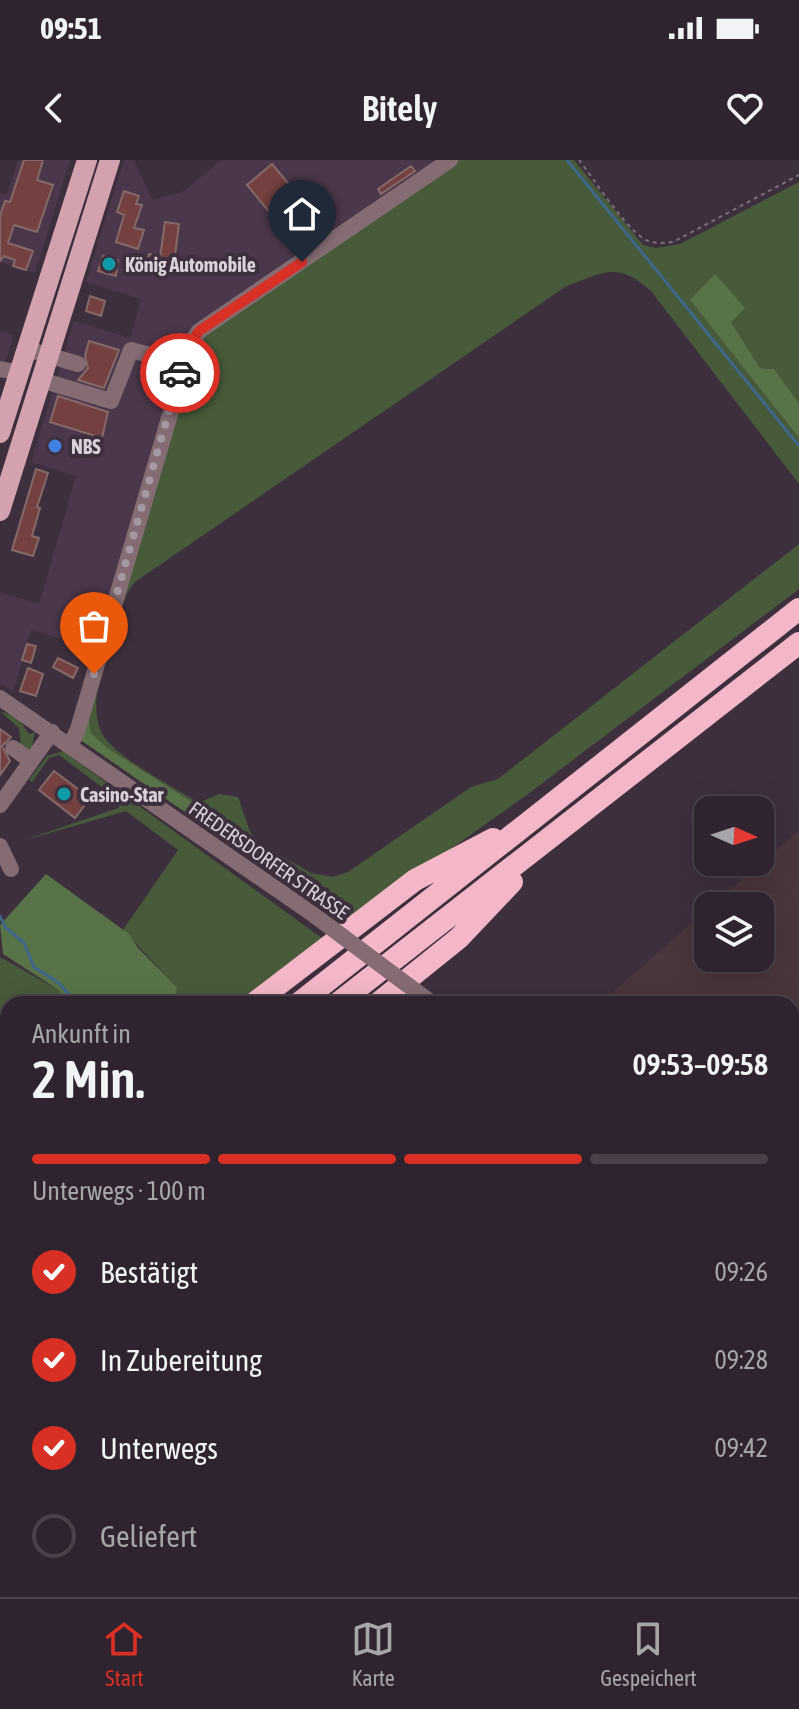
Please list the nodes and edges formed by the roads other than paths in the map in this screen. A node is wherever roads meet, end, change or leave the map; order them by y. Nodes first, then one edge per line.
1 (87, 160) edge
2 (110, 160) edge
3 (450, 160) edge
4 (27, 349) junction
5 (48, 355) junction
6 (78, 364) dead end
7 (183, 364) junction
8 (10, 371) edge
9 (41, 380) junction
10 (0, 433) edge
11 (0, 511) edge
12 (799, 609) edge
13 (799, 643) edge
14 (0, 698) edge
15 (52, 732) junction
16 (71, 744) junction
17 (13, 748) dead end
18 (31, 761) junction
19 (1, 802) edge
20 (551, 808) junction
21 (567, 825) junction
22 (0, 846) edge
23 (11, 869) dead end
24 (263, 996) edge
25 (308, 996) edge
26 (347, 996) edge
27 (387, 996) edge
28 (422, 996) edge

1 - 4 main road
2 - 5 main road
3 - 7 street
4 - 5 street
4 - 8 main road
5 - 6 street
5 - 9 main road
7 - 9 street
7 - 16 street
8 - 10 main road
9 - 11 main road
12 - 20 highway
13 - 21 highway
14 - 15 street, FREDERSDORFER STRASSE
15 - 16 street, FREDERSDORFER STRASSE
15 - 18 street
16 - 28 street, FREDERSDORFER STRASSE, bridge
17 - 18 street
18 - 19 street
20 - 24 highway
20 - 25 highway
21 - 26 highway
21 - 27 highway
22 - 23 street

